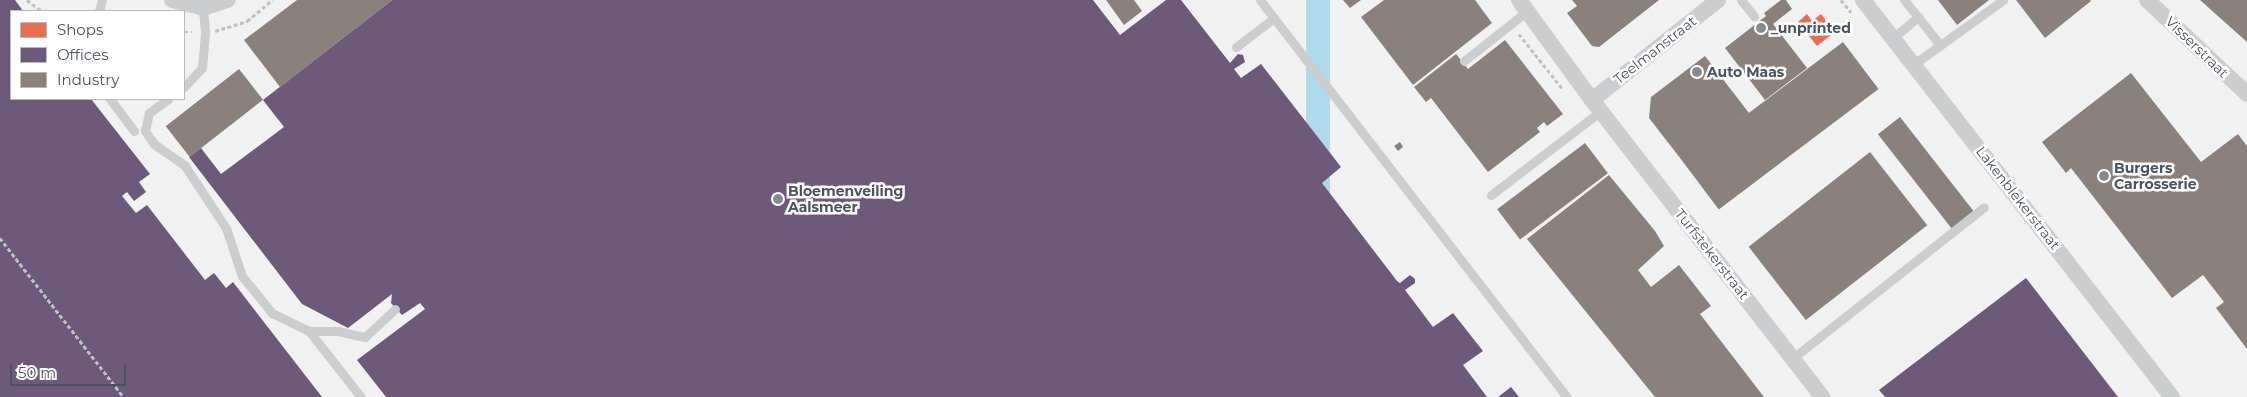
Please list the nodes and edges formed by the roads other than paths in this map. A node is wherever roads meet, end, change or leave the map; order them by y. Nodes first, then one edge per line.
1 (172, 0) edge
2 (228, 0) edge
3 (1260, 0) edge
4 (1718, 0) edge
5 (1741, 0) edge
6 (1863, 0) edge
7 (1904, 0) edge
8 (2003, 0) edge
9 (2147, 0) edge
10 (1523, 6) edge
11 (203, 8) junction
12 (1754, 16) dead end
13 (1918, 17) junction
14 (1274, 18) junction
15 (1892, 38) junction
16 (1940, 45) junction
17 (1236, 46) dead end
18 (1464, 61) dead end
19 (1914, 64) junction
20 (185, 86) edge
21 (2247, 94) edge
22 (111, 100) edge
23 (167, 100) edge
24 (1596, 105) junction
25 (134, 130) dead end
26 (1490, 196) dead end
27 (1984, 207) dead end
28 (395, 309) dead end
29 (309, 331) junction
30 (1793, 358) junction
31 (361, 397) edge
32 (1567, 397) edge
33 (1822, 397) edge
34 (2172, 397) edge

1 - 11 street
2 - 11 street
3 - 14 lane
4 - 24 street, Teelmanstraat
5 - 12 lane
6 - 15 street, Lakenblekerstraat
7 - 13 lane
8 - 16 lane
9 - 21 street, Visserstraat
10 - 18 lane
10 - 24 street, Turfstekerstraat
11 - 20 lane
13 - 15 lane
13 - 16 lane
14 - 17 lane
14 - 32 lane
15 - 19 street, Lakenblekerstraat
16 - 19 lane
19 - 34 street, Lakenblekerstraat
22 - 25 lane
23 - 29 lane
24 - 26 lane
24 - 30 street, Turfstekerstraat
27 - 30 lane
28 - 29 lane
29 - 31 lane
30 - 33 street, Turfstekerstraat

